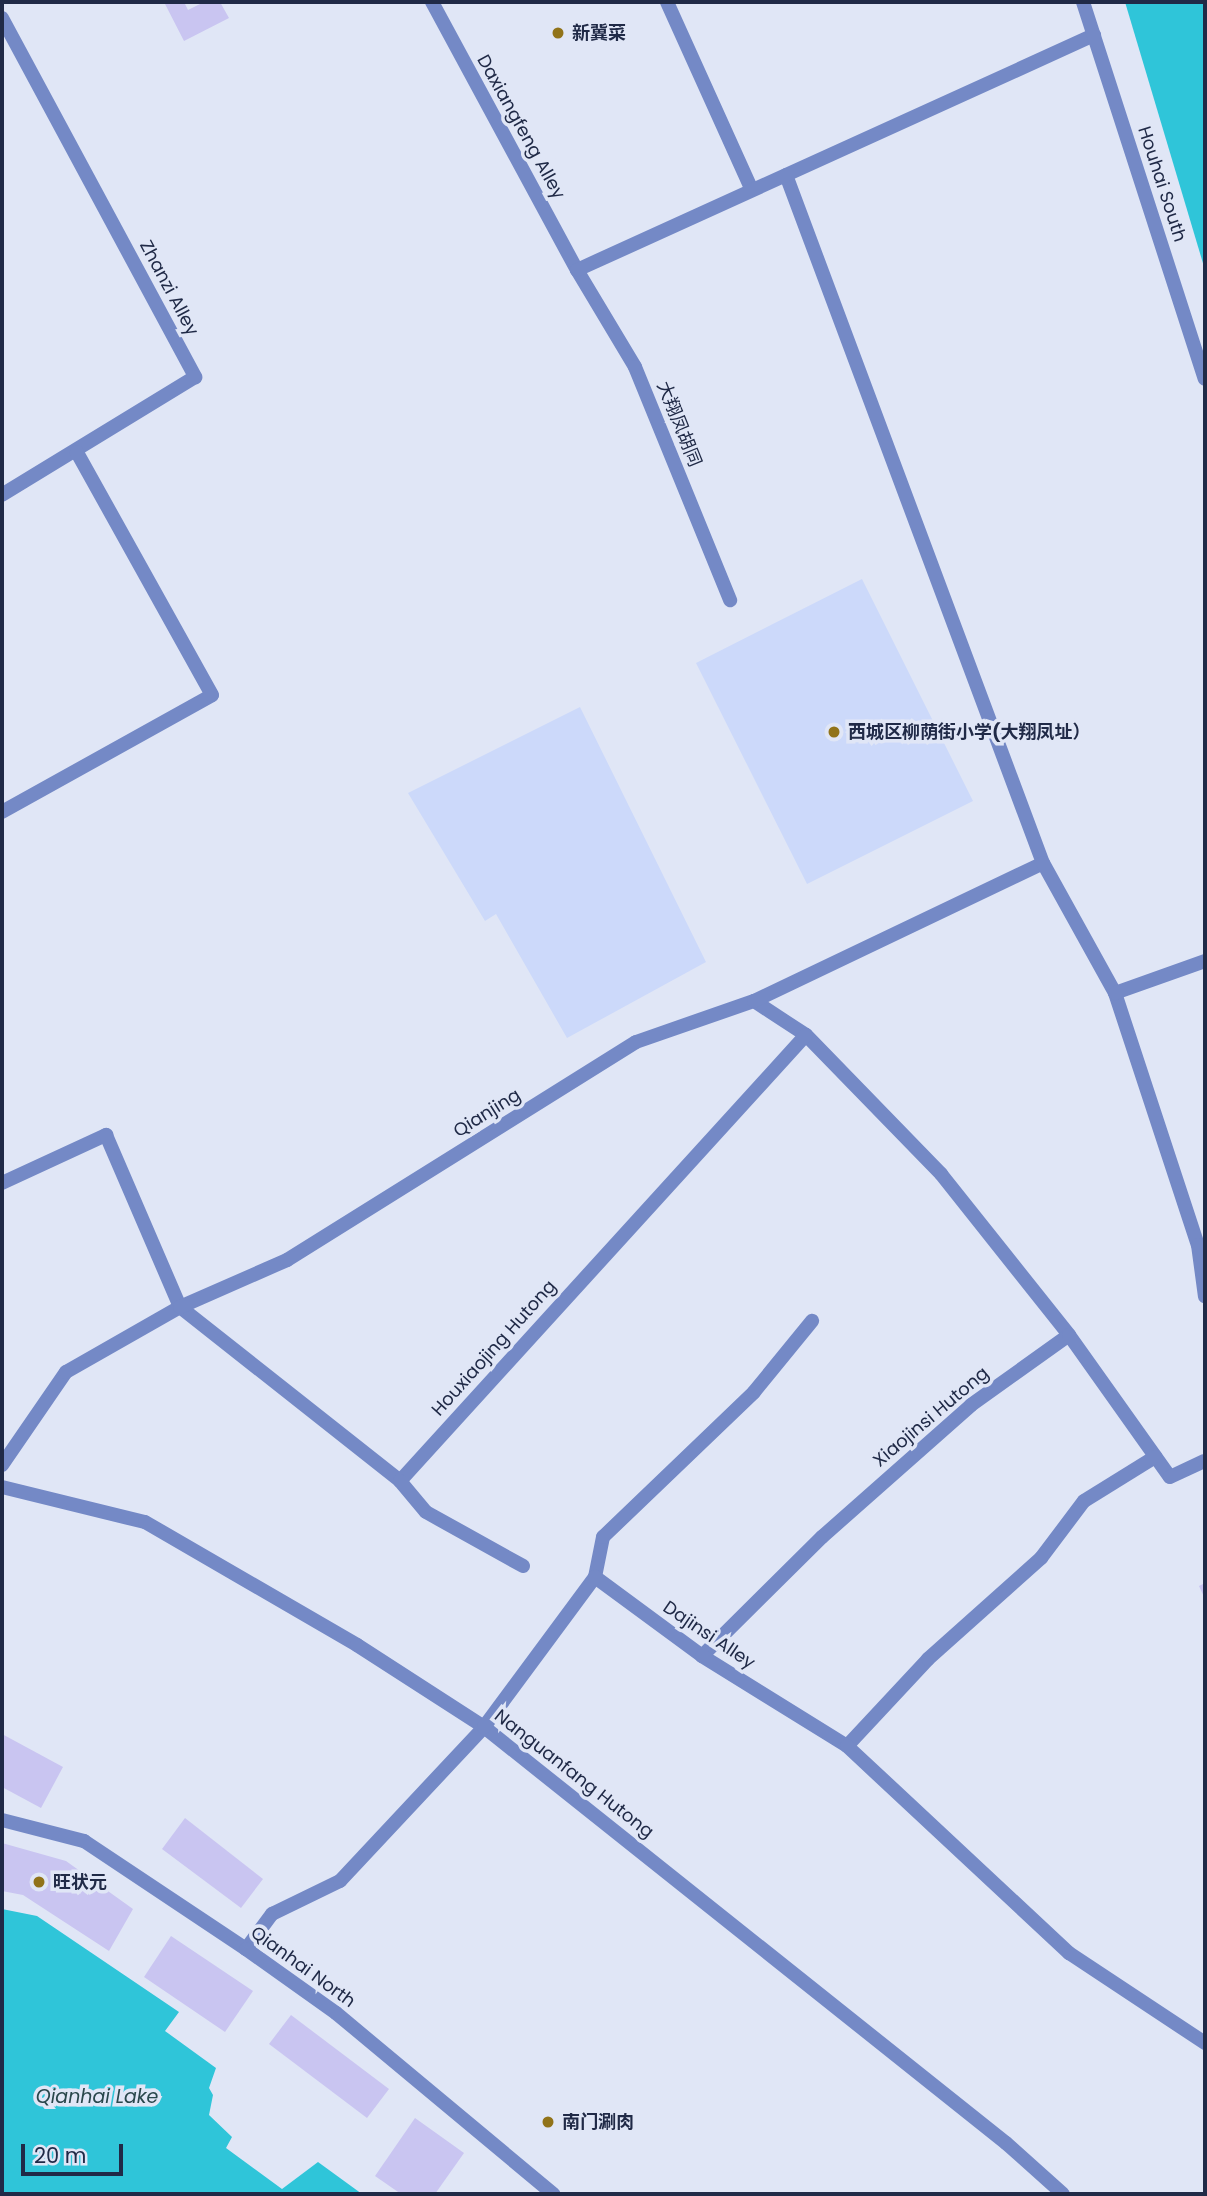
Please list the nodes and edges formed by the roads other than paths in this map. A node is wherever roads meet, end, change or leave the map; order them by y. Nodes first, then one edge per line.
1 (432, 2) edge
2 (667, 2) edge
3 (1083, 2) edge
4 (2, 18) edge
5 (1094, 35) junction
6 (786, 175) junction
7 (752, 190) junction
8 (577, 270) junction
9 (1205, 379) edge
10 (77, 452) junction
11 (2, 495) edge
12 (730, 600) dead end
13 (2, 812) edge
14 (1043, 863) junction
15 (1205, 961) edge
16 (1115, 993) junction
17 (754, 1000) junction
18 (806, 1035) junction
19 (2, 1183) edge
20 (1205, 1297) edge
21 (180, 1307) junction
22 (812, 1321) dead end
23 (1069, 1335) junction
24 (1156, 1457) junction
25 (1205, 1461) edge
26 (2, 1465) edge
27 (400, 1481) junction
28 (2, 1487) edge
29 (523, 1566) dead end
30 (595, 1577) junction
31 (702, 1656) junction
32 (484, 1727) junction
33 (847, 1746) junction
34 (2, 1820) edge
35 (246, 1949) junction
36 (1205, 2043) edge
37 (554, 2194) edge
38 (1063, 2194) edge

1 - 8 street, Daxiangfeng Alley
2 - 7 street
3 - 5 street, Houhai South
4 - 10 street, Zhanzi Alley
5 - 6 street
5 - 9 street, Houhai South
6 - 7 street
6 - 14 street
7 - 8 street
8 - 12 street, 大翔凤胡同
10 - 11 street, Zhanzi Alley
10 - 13 street
14 - 16 street
14 - 17 street, Qianjing
15 - 16 street
16 - 20 street
17 - 18 street
17 - 21 street, Qianjing
18 - 23 street
18 - 27 street, Houxiaojing Hutong
19 - 21 street
21 - 26 street, Qianjing
21 - 27 street
22 - 30 street
23 - 24 street
23 - 31 street, Xiaojinsi Hutong
24 - 25 street
24 - 33 street
27 - 29 street
28 - 32 street, Nanguanfang Hutong
30 - 31 street, Dajinsi Alley
30 - 32 street
31 - 33 street, Dajinsi Alley
32 - 35 street
32 - 38 street, Nanguanfang Hutong
33 - 36 street, Dajinsi Alley
34 - 35 street, Qianhai North
35 - 37 street, Qianhai North

